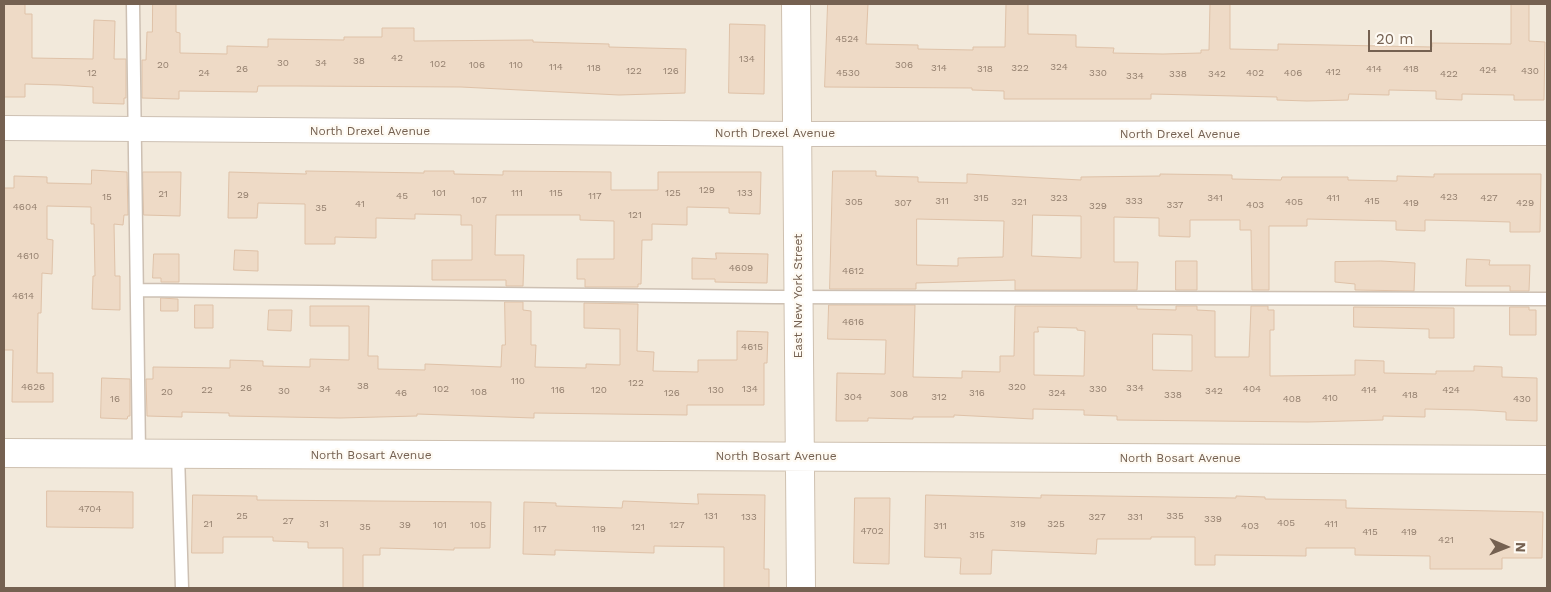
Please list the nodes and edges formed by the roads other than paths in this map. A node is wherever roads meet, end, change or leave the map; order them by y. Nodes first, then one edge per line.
1 (133, 4) edge
2 (796, 4) edge
3 (4, 128) edge
4 (136, 129) junction
5 (1547, 133) edge
6 (797, 134) junction
7 (137, 290) junction
8 (798, 297) junction
9 (1547, 300) edge
10 (4, 453) edge
11 (139, 454) junction
12 (178, 454) junction
13 (799, 456) junction
14 (1547, 460) edge
15 (182, 588) edge
16 (801, 588) edge

1 - 4 lane
2 - 6 street, East New York Street
3 - 4 street, North Drexel Avenue
4 - 6 street, North Drexel Avenue
4 - 7 lane
5 - 6 street, North Drexel Avenue
6 - 8 street, East New York Street
7 - 8 lane
7 - 11 lane
8 - 9 lane
8 - 13 street, East New York Street
10 - 11 street, North Bosart Avenue
11 - 12 street, North Bosart Avenue
12 - 13 street, North Bosart Avenue
12 - 15 lane
13 - 14 street, North Bosart Avenue
13 - 16 street, East New York Street

